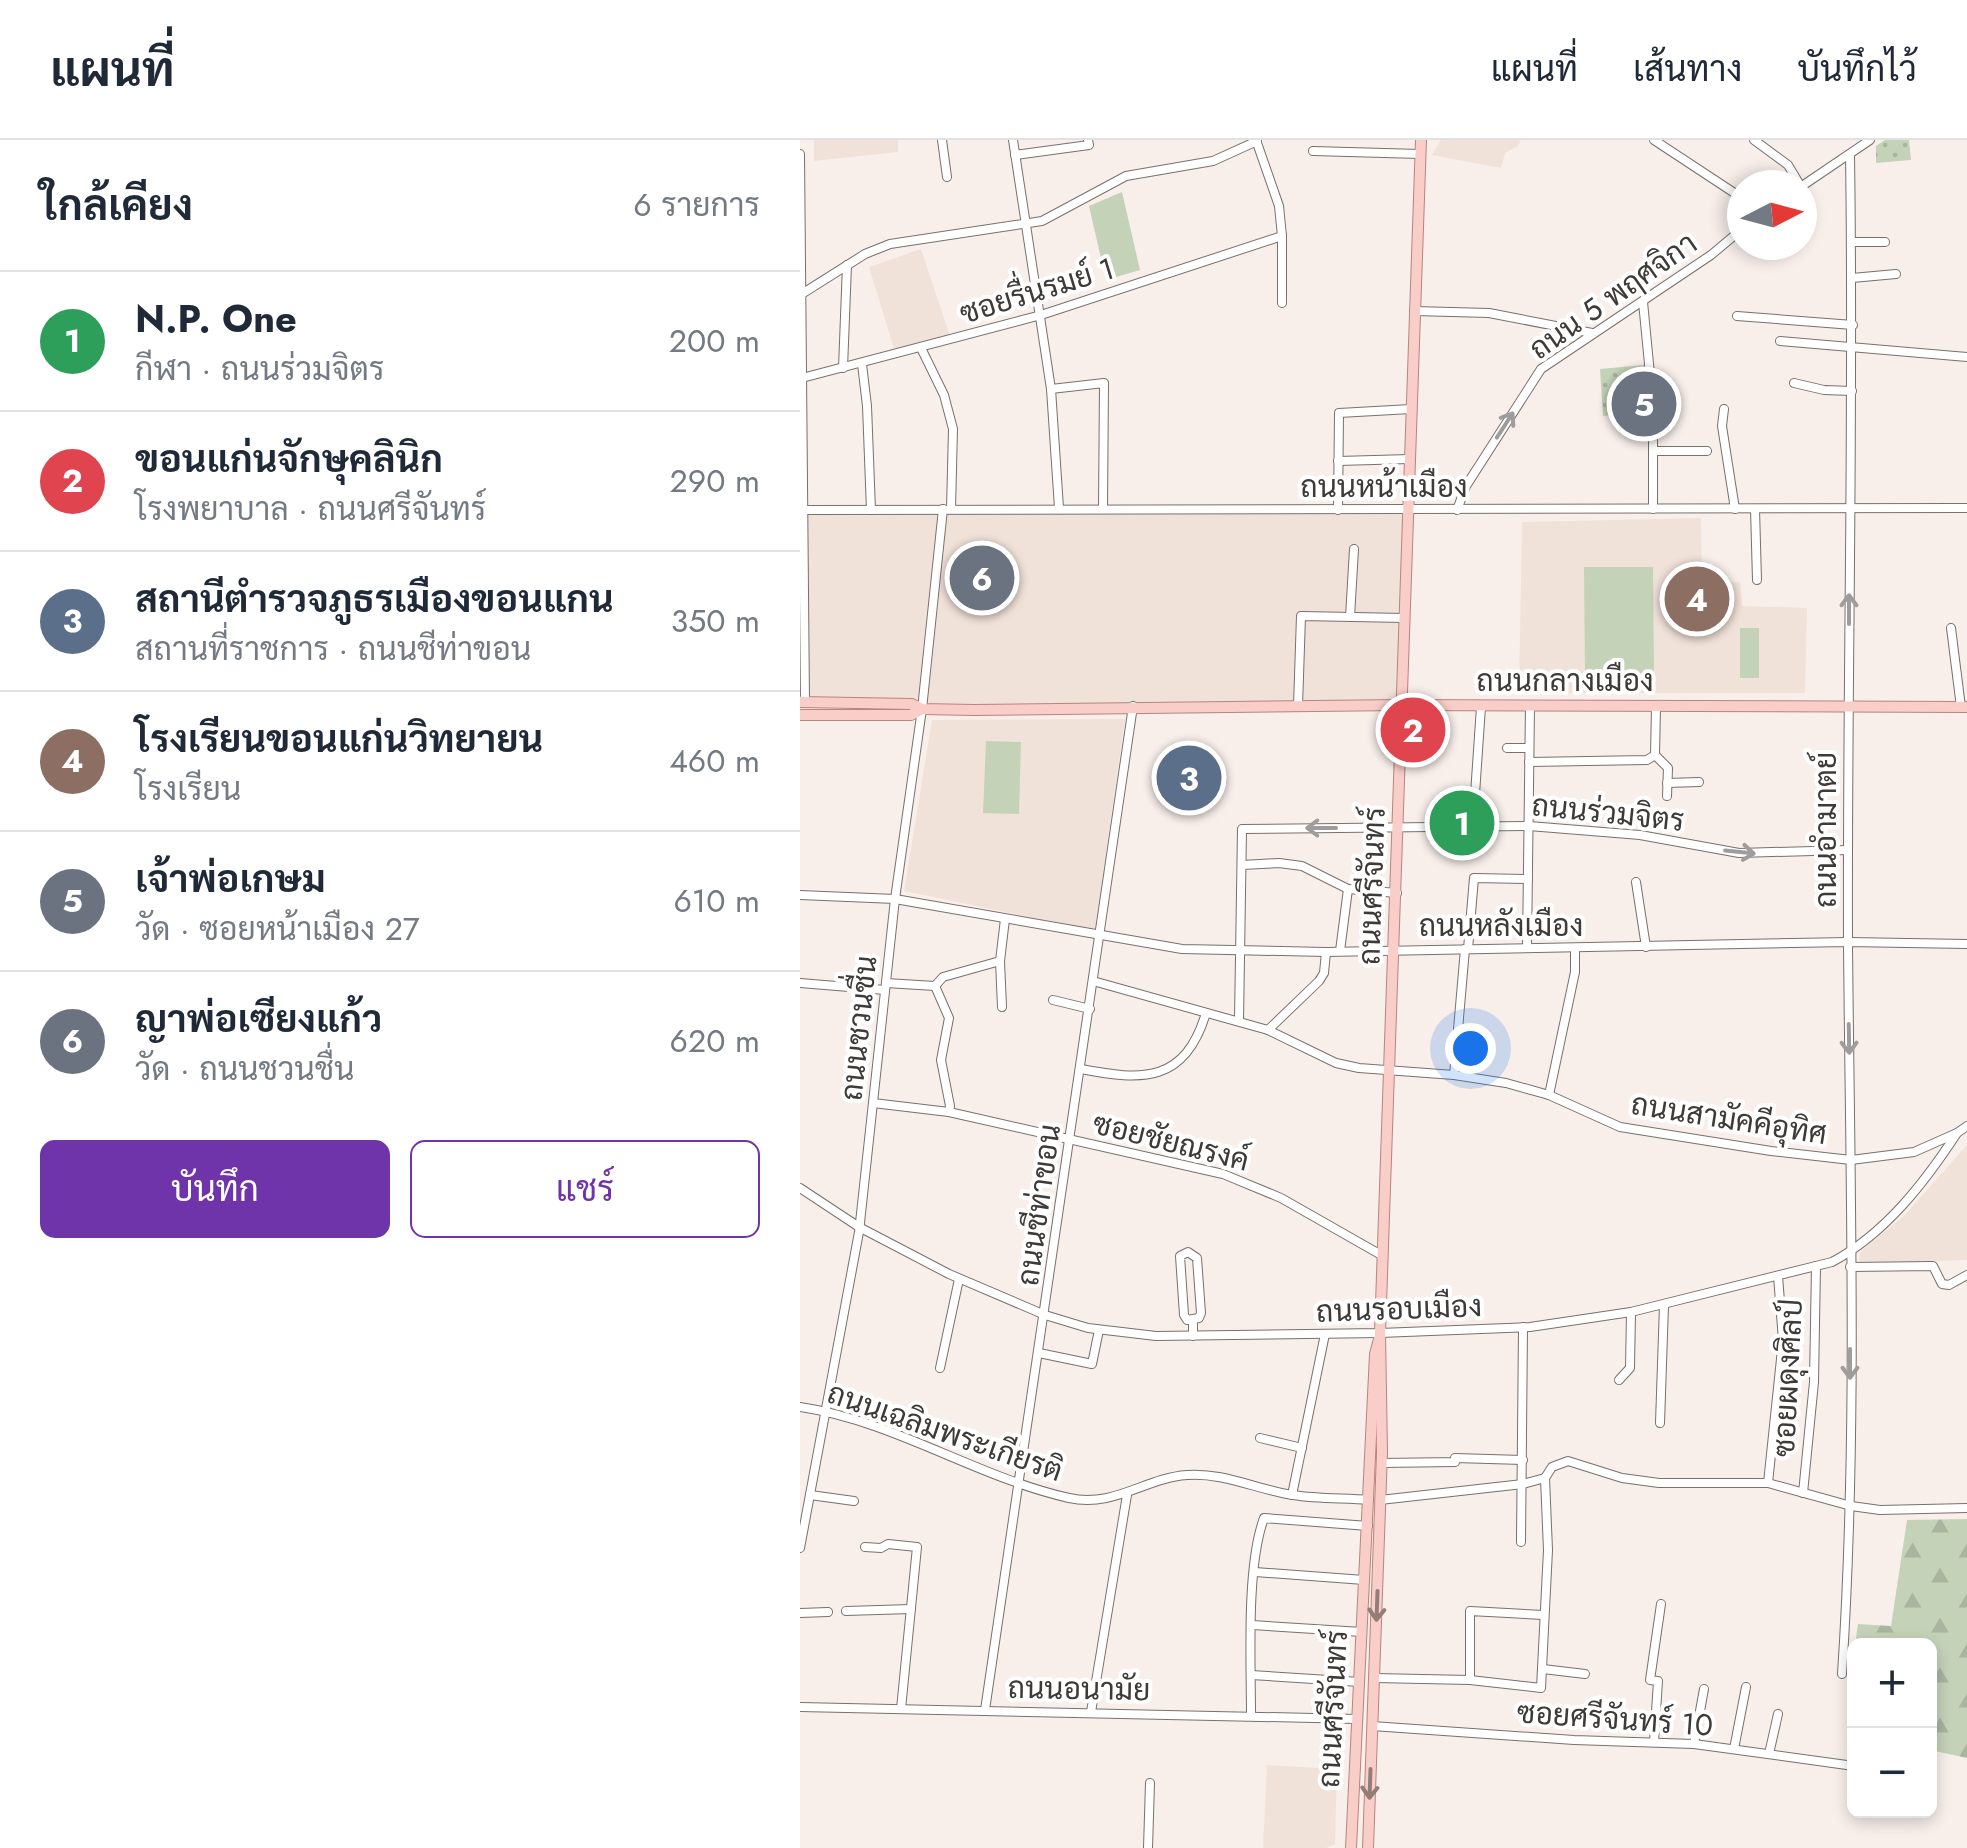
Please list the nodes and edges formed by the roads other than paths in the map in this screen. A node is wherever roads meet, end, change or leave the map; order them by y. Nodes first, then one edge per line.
1 (942, 140) edge
2 (1013, 140) edge
3 (1088, 140) edge
4 (1420, 140) edge
5 (1677, 140) edge
6 (1754, 140) edge
7 (1870, 140) edge
8 (1256, 141) edge
9 (1658, 141) edge
10 (1313, 151) dead end
11 (1670, 151) junction
12 (800, 154) edge
13 (1420, 154) junction
14 (1015, 155) junction
15 (1850, 155) junction
16 (1791, 170) edge
17 (1817, 175) edge
18 (947, 177) dead end
19 (1727, 188) edge
20 (1024, 226) junction
21 (1282, 236) junction
22 (1727, 242) edge
23 (1851, 242) junction
24 (1885, 242) dead end
25 (847, 265) junction
26 (1896, 274) dead end
27 (1852, 278) junction
28 (800, 295) edge
29 (1643, 302) junction
30 (1282, 303) dead end
31 (1414, 311) junction
32 (1042, 315) junction
33 (1737, 316) dead end
34 (1852, 325) junction
35 (1593, 334) junction
36 (1780, 342) dead end
37 (921, 348) junction
38 (1853, 348) junction
39 (1967, 356) edge
40 (862, 364) junction
41 (843, 368) junction
42 (802, 378) edge
43 (1794, 383) dead end
44 (1051, 388) junction
45 (1852, 390) junction
46 (1411, 409) junction
47 (1724, 409) dead end
48 (1707, 451) dead end
49 (1653, 452) junction
50 (1410, 459) junction
51 (1338, 461) junction
52 (1059, 508) junction
53 (1102, 508) junction
54 (1967, 508) edge
55 (947, 509) junction
56 (1652, 509) junction
57 (1735, 509) junction
58 (1755, 509) junction
59 (1850, 509) junction
60 (801, 510) edge
61 (871, 510) junction
62 (1338, 510) junction
63 (1457, 510) junction
64 (1408, 511) junction
65 (1354, 550) dead end
66 (1757, 580) dead end
67 (1350, 617) junction
68 (1404, 618) junction
69 (1951, 628) dead end
70 (1402, 705) junction
71 (1133, 706) junction
72 (1298, 706) junction
73 (1530, 706) junction
74 (1849, 706) junction
75 (1481, 707) junction
76 (1656, 707) junction
77 (1964, 707) edge
78 (802, 709) edge
79 (922, 709) junction
80 (1507, 748) dead end
81 (1529, 748) junction
82 (1655, 755) junction
83 (1528, 762) junction
84 (1699, 782) dead end
85 (1668, 783) junction
86 (1476, 794) dead end
87 (1667, 796) dead end
88 (1529, 826) junction
89 (1399, 828) junction
90 (1848, 850) junction
91 (1242, 865) junction
92 (1528, 879) junction
93 (1636, 882) dead end
94 (1348, 889) junction
95 (1397, 893) junction
96 (800, 896) edge
97 (895, 900) junction
98 (1005, 919) junction
99 (1100, 938) junction
100 (1848, 942) junction
101 (1967, 944) edge
102 (1646, 946) junction
103 (1526, 948) junction
104 (1576, 948) junction
105 (1394, 949) junction
106 (1467, 949) junction
107 (1240, 950) junction
108 (1340, 951) junction
109 (1326, 952) junction
110 (1000, 961) junction
111 (1094, 981) junction
112 (800, 984) edge
113 (885, 986) junction
114 (935, 986) junction
115 (1053, 1000) dead end
116 (1002, 1007) dead end
117 (1090, 1009) junction
118 (1206, 1013) junction
119 (1239, 1021) junction
120 (1268, 1030) junction
121 (1081, 1069) junction
122 (1390, 1070) junction
123 (1454, 1074) junction
124 (1549, 1095) junction
125 (873, 1103) junction
126 (948, 1112) junction
127 (1967, 1126) edge
128 (1958, 1133) junction
129 (1071, 1140) junction
130 (1851, 1160) junction
131 (800, 1188) edge
132 (859, 1228) junction
133 (1850, 1251) junction
134 (1383, 1256) junction
135 (1816, 1266) junction
136 (1850, 1267) junction
137 (1778, 1276) junction
138 (1967, 1276) edge
139 (959, 1279) junction
140 (1664, 1305) junction
141 (1631, 1312) junction
142 (1046, 1315) junction
143 (1193, 1319) junction
144 (1523, 1327) junction
145 (1100, 1330) junction
146 (1380, 1333) junction
147 (1325, 1334) junction
148 (1193, 1336) junction
149 (1040, 1353) junction
150 (940, 1368) dead end
151 (1619, 1380) dead end
152 (800, 1407) edge
153 (824, 1410) junction
154 (1660, 1423) dead end
155 (1260, 1438) dead end
156 (1302, 1448) junction
157 (1524, 1460) junction
158 (1381, 1463) junction
159 (1545, 1478) junction
160 (1768, 1483) junction
161 (1019, 1484) junction
162 (1523, 1484) junction
163 (1803, 1493) junction
164 (1127, 1494) junction
165 (1292, 1496) junction
166 (806, 1499) edge
167 (854, 1500) dead end
168 (1375, 1500) junction
169 (1851, 1506) junction
170 (1967, 1508) edge
171 (1368, 1526) junction
172 (1520, 1542) dead end
173 (864, 1547) dead end
174 (800, 1548) edge
175 (1366, 1566) junction
176 (1378, 1566) junction
177 (1255, 1572) junction
178 (1364, 1580) junction
179 (1661, 1604) dead end
180 (911, 1608) junction
181 (846, 1611) dead end
182 (800, 1612) edge
183 (828, 1612) dead end
184 (1543, 1616) junction
185 (1252, 1625) junction
186 (1362, 1632) junction
187 (1543, 1669) junction
188 (1585, 1674) dead end
189 (1842, 1674) dead end
190 (1251, 1676) junction
191 (1375, 1678) junction
192 (1470, 1680) junction
193 (1360, 1682) junction
194 (1746, 1688) dead end
195 (1704, 1689) dead end
196 (800, 1706) edge
197 (901, 1708) junction
198 (986, 1710) junction
199 (1091, 1712) junction
200 (1778, 1714) dead end
201 (1251, 1715) junction
202 (1358, 1719) junction
203 (1373, 1723) junction
204 (1654, 1742) junction
205 (1694, 1744) junction
206 (1734, 1749) junction
207 (1769, 1754) junction
208 (1847, 1765) edge
209 (1150, 1784) dead end
210 (1348, 1846) edge
211 (1148, 1848) edge
212 (1368, 1848) edge

1 - 18 street
2 - 14 street
3 - 14 street
4 - 13 main road, ถนนศรีจันทร์
5 - 11 street
6 - 16 street
7 - 15 street
8 - 20 street
8 - 21 street
9 - 11 street
10 - 13 street
11 - 19 street
12 - 28 street
13 - 31 main road, ถนนศรีจันทร์
14 - 20 street
15 - 17 street
15 - 23 street, ถนนอำมาตย์
20 - 25 street
20 - 32 street
21 - 30 street
21 - 32 street, ซอยรื่นรมย์ 1
22 - 29 street, ถนน 5 พฤศจิกา
23 - 24 street
23 - 27 street, ถนนอำมาตย์
25 - 28 street
25 - 41 street
26 - 27 street
27 - 34 street, ถนนอำมาตย์
28 - 42 street
29 - 35 street, ถนน 5 พฤศจิกา
29 - 49 street
31 - 35 street
31 - 46 main road, ถนนศรีจันทร์
32 - 37 street, ซอยรื่นรมย์ 1
32 - 44 street
33 - 34 street
34 - 38 street, ถนนอำมาตย์
63 -> 35 street, ถนน 5 พฤศจิกา
36 - 38 street
37 - 40 street, ซอยรื่นรมย์ 1
37 - 55 street, ถนนชวนชื่น
38 - 39 street
38 - 45 street, ถนนอำมาตย์
40 - 41 street, ซอยรื่นรมย์ 1
40 - 61 street
41 - 42 street, ซอยรื่นรมย์ 1
42 - 60 street
43 - 45 street
44 - 52 street
44 - 53 street
45 - 59 street, ถนนอำมาตย์
46 - 50 main road, ถนนศรีจันทร์
46 - 51 street
47 - 57 street
48 - 49 street
49 - 56 street
50 - 51 street
50 - 64 main road, ถนนศรีจันทร์
51 - 62 street
52 - 53 street, ถนนหน้าเมือง
52 - 55 street, ถนนหน้าเมือง
53 - 62 street, ถนนหน้าเมือง
54 - 59 street, ถนนหน้าเมือง
55 - 61 street, ถนนหน้าเมือง
55 - 79 street, ถนนชวนชื่น
56 - 57 street, ถนนหน้าเมือง
56 - 63 street, ถนนหน้าเมือง
57 - 58 street, ถนนหน้าเมือง
58 - 59 street, ถนนหน้าเมือง
58 - 66 street
74 -> 59 street, ถนนอำมาตย์
60 - 61 street, ถนนหน้าเมือง
60 - 78 street
62 - 64 street, ถนนหน้าเมือง
63 - 64 street, ถนนหน้าเมือง
64 - 68 main road, ถนนศรีจันทร์
65 - 67 street
67 - 68 street
67 - 72 street
68 - 70 main road, ถนนศรีจันทร์
69 - 77 street
70 - 72 main road, ถนนกลางเมือง
70 - 75 main road, ถนนกลางเมือง
70 - 89 main road, ถนนศรีจันทร์
71 - 72 main road, ถนนกลางเมือง
71 - 79 main road, ถนนกลางเมือง
71 - 99 street, ถนนชีท่าขอน
73 - 75 main road, ถนนกลางเมือง
73 - 76 main road, ถนนกลางเมือง
73 - 81 street
74 - 76 main road, ถนนกลางเมือง
74 - 77 main road, ถนนกลางเมือง
74 - 90 street, ถนนอำมาตย์
75 - 86 street
76 - 82 street
78 - 79 main road, ถนนกลางเมือง
79 - 97 street, ถนนชวนชื่น
80 - 81 street
81 - 83 street
82 - 83 street
82 - 85 street
83 - 88 street
84 - 85 street
85 - 87 street
88 - 89 street, ถนนร่วมจิตร
88 -> 90 street, ถนนร่วมจิตร
88 - 92 street
89 -> 91 street, ถนนร่วมจิตร
89 - 95 main road, ถนนศรีจันทร์
90 - 100 street, ถนนอำมาตย์
91 - 94 street
91 - 107 street
92 - 103 street
92 - 106 street
93 - 102 street
94 - 95 street
94 - 108 street
95 - 105 main road, ถนนศรีจันทร์
96 - 97 street, ถนนหลังเมือง
97 - 98 street, ถนนหลังเมือง
97 - 113 street, ถนนชวนชื่น
98 - 99 street, ถนนหลังเมือง
98 - 110 street
99 - 107 street, ถนนหลังเมือง
99 - 111 street, ถนนชีท่าขอน
100 - 101 street, ถนนหลังเมือง
100 - 102 street, ถนนหลังเมือง
100 -> 130 street, ถนนอำมาตย์
102 - 104 street, ถนนหลังเมือง
103 - 104 street, ถนนหลังเมือง
103 - 106 street, ถนนหลังเมือง
104 - 124 street
105 - 106 street, ถนนหลังเมือง
105 - 108 street, ถนนหลังเมือง
105 - 122 main road, ถนนศรีจันทร์
106 - 123 street
107 - 109 street, ถนนหลังเมือง
107 - 119 street
108 - 109 street, ถนนหลังเมือง
109 - 120 street
110 - 114 street
110 - 116 street
111 - 117 street, ถนนชีท่าขอน
111 - 118 street, ถนนสามัคคีอุทิศ
112 - 113 street
113 - 114 street
113 - 125 street, ถนนชวนชื่น
114 - 126 street
115 - 117 street
117 - 121 street, ถนนชีท่าขอน
118 - 119 street, ถนนสามัคคีอุทิศ
118 - 121 street
119 - 120 street, ถนนสามัคคีอุทิศ
120 - 122 street, ถนนสามัคคีอุทิศ
121 - 129 street, ถนนชีท่าขอน
122 - 123 street, ถนนสามัคคีอุทิศ
122 - 134 main road, ถนนศรีจันทร์
123 - 124 street, ถนนสามัคคีอุทิศ
124 - 130 street, ถนนสามัคคีอุทิศ
125 - 126 street, ซอยชัยณรงค์
125 - 132 street, ถนนชวนชื่น
126 - 129 street, ซอยชัยณรงค์
127 - 128 street, ถนนรอบเมือง
128 - 130 street, ถนนสามัคคีอุทิศ
128 - 133 street, ถนนรอบเมือง
129 - 134 street, ซอยชัยณรงค์
129 - 142 street, ถนนชีท่าขอน
130 - 133 street, ถนนอำมาตย์
131 - 132 street, ถนนรอบเมือง
132 - 139 street, ถนนรอบเมือง
132 - 153 street, ถนนชวนชื่น
133 - 135 street, ถนนรอบเมือง
133 - 136 street, ถนนอำมาตย์
134 - 146 main road, ถนนศรีจันทร์
135 - 137 street, ถนนรอบเมือง
135 - 163 street, ซอยผดุงศิลป์
136 - 138 street
136 -> 169 street, ถนนอำมาตย์
137 - 140 street, ถนนรอบเมือง
137 - 160 street
139 - 142 street, ถนนรอบเมือง
139 - 150 street
140 - 141 street, ถนนรอบเมือง
140 - 154 street
141 - 144 street, ถนนรอบเมือง
141 - 151 street
142 - 145 street, ถนนรอบเมือง
142 - 149 street, ถนนชีท่าขอน
143 - 143 street
143 - 148 street
144 - 146 street, ถนนรอบเมือง
144 - 157 street
145 - 148 street, ถนนรอบเมือง
145 - 149 street
146 - 147 street, ถนนรอบเมือง
146 - 158 main road, ถนนศรีจันทร์
146 - 168 main road, ถนนศรีจันทร์
147 - 148 street, ถนนรอบเมือง
147 - 156 street
149 - 161 street, ถนนชีท่าขอน
152 - 153 street, ถนนเฉลิมพระเกียรติ
153 - 161 street, ถนนเฉลิมพระเกียรติ
153 - 166 street, ถนนชวนชื่น
155 - 156 street
156 - 165 street
157 - 158 street
157 - 162 street
158 - 168 main road, ถนนศรีจันทร์
159 - 160 street, ถนนเฉลิมพระเกียรติ
159 - 162 street, ถนนเฉลิมพระเกียรติ
159 - 184 street
160 - 163 street, ถนนเฉลิมพระเกียรติ
161 - 164 street, ถนนเฉลิมพระเกียรติ
161 - 198 street, ถนนชีท่าขอน
162 - 168 street, ถนนเฉลิมพระเกียรติ
162 - 172 street
163 - 169 street, ถนนเฉลิมพระเกียรติ
164 - 165 street, ถนนเฉลิมพระเกียรติ
164 - 199 street
165 - 168 street, ถนนเฉลิมพระเกียรติ
166 - 167 street
166 - 174 street, ถนนชวนชื่น
168 - 171 main road, ถนนศรีจันทร์
168 - 176 main road, ถนนศรีจันทร์
169 - 170 street, ถนนเฉลิมพระเกียรติ
169 - 189 street, ถนนอำมาตย์
171 - 175 main road, ถนนศรีจันทร์
171 - 177 street
173 - 180 street
175 - 176 main road
175 - 178 main road, ถนนศรีจันทร์
176 -> 191 main road, ถนนศรีจันทร์
177 - 178 street
177 - 185 street
178 - 186 main road, ถนนศรีจันทร์
179 - 204 street
180 - 181 street
180 - 197 street
182 - 183 street
184 - 187 street
184 - 192 street
185 - 186 street
185 - 190 street
186 - 193 main road, ถนนศรีจันทร์
187 - 188 street
187 - 192 street
190 - 193 street
190 - 201 street
191 - 192 street
191 - 203 main road, ถนนศรีจันทร์
193 - 202 main road, ถนนศรีจันทร์
194 - 206 street
195 - 205 street
196 - 197 street, ถนนอนามัย
197 - 198 street, ถนนอนามัย
198 - 199 street, ถนนอนามัย
199 - 201 street, ถนนอนามัย
200 - 207 street
201 - 202 street, ถนนอนามัย
202 - 203 main road
202 - 210 main road, ถนนศรีจันทร์
203 - 204 street, ซอยศรีจันทร์ 10
203 -> 212 main road, ถนนศรีจันทร์
204 - 205 street, ซอยศรีจันทร์ 10
205 - 206 street, ซอยศรีจันทร์ 10
206 - 207 street, ซอยศรีจันทร์ 10
207 - 208 street, ซอยศรีจันทร์ 10
209 - 211 street

